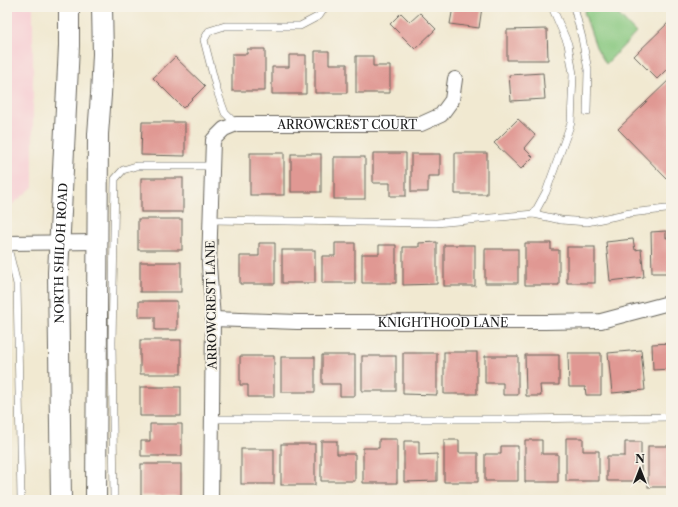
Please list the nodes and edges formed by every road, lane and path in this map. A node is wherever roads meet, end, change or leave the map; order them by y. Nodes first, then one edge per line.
1 (69, 7) edge
2 (102, 7) edge
3 (325, 7) edge
4 (552, 7) edge
5 (574, 7) edge
6 (455, 79) dead end
7 (587, 112) dead end
8 (236, 124) junction
9 (212, 166) junction
10 (671, 209) edge
11 (534, 214) junction
12 (210, 220) junction
13 (98, 242) junction
14 (59, 243) junction
15 (7, 244) edge
16 (671, 305) edge
17 (213, 319) junction
18 (671, 416) edge
19 (212, 419) junction
20 (21, 500) edge
21 (61, 500) edge
22 (96, 500) edge
23 (114, 500) edge
24 (211, 500) edge

1 - 14 main road, NORTH SHILOH ROAD
2 - 13 main road
3 - 8 lane
4 - 11 lane
5 - 7 lane
6 - 8 street, ARROWCREST COURT
8 - 9 street, ARROWCREST LANE
9 - 12 street, ARROWCREST LANE
9 - 23 lane
10 - 11 lane
11 - 12 lane
12 - 17 street, ARROWCREST LANE
13 - 14 street
13 - 22 main road
14 - 15 street
14 - 21 main road, NORTH SHILOH ROAD
15 - 20 lane
16 - 17 street, KNIGHTHOOD LANE
17 - 19 street, ARROWCREST LANE
18 - 19 lane
19 - 24 street, ARROWCREST LANE

